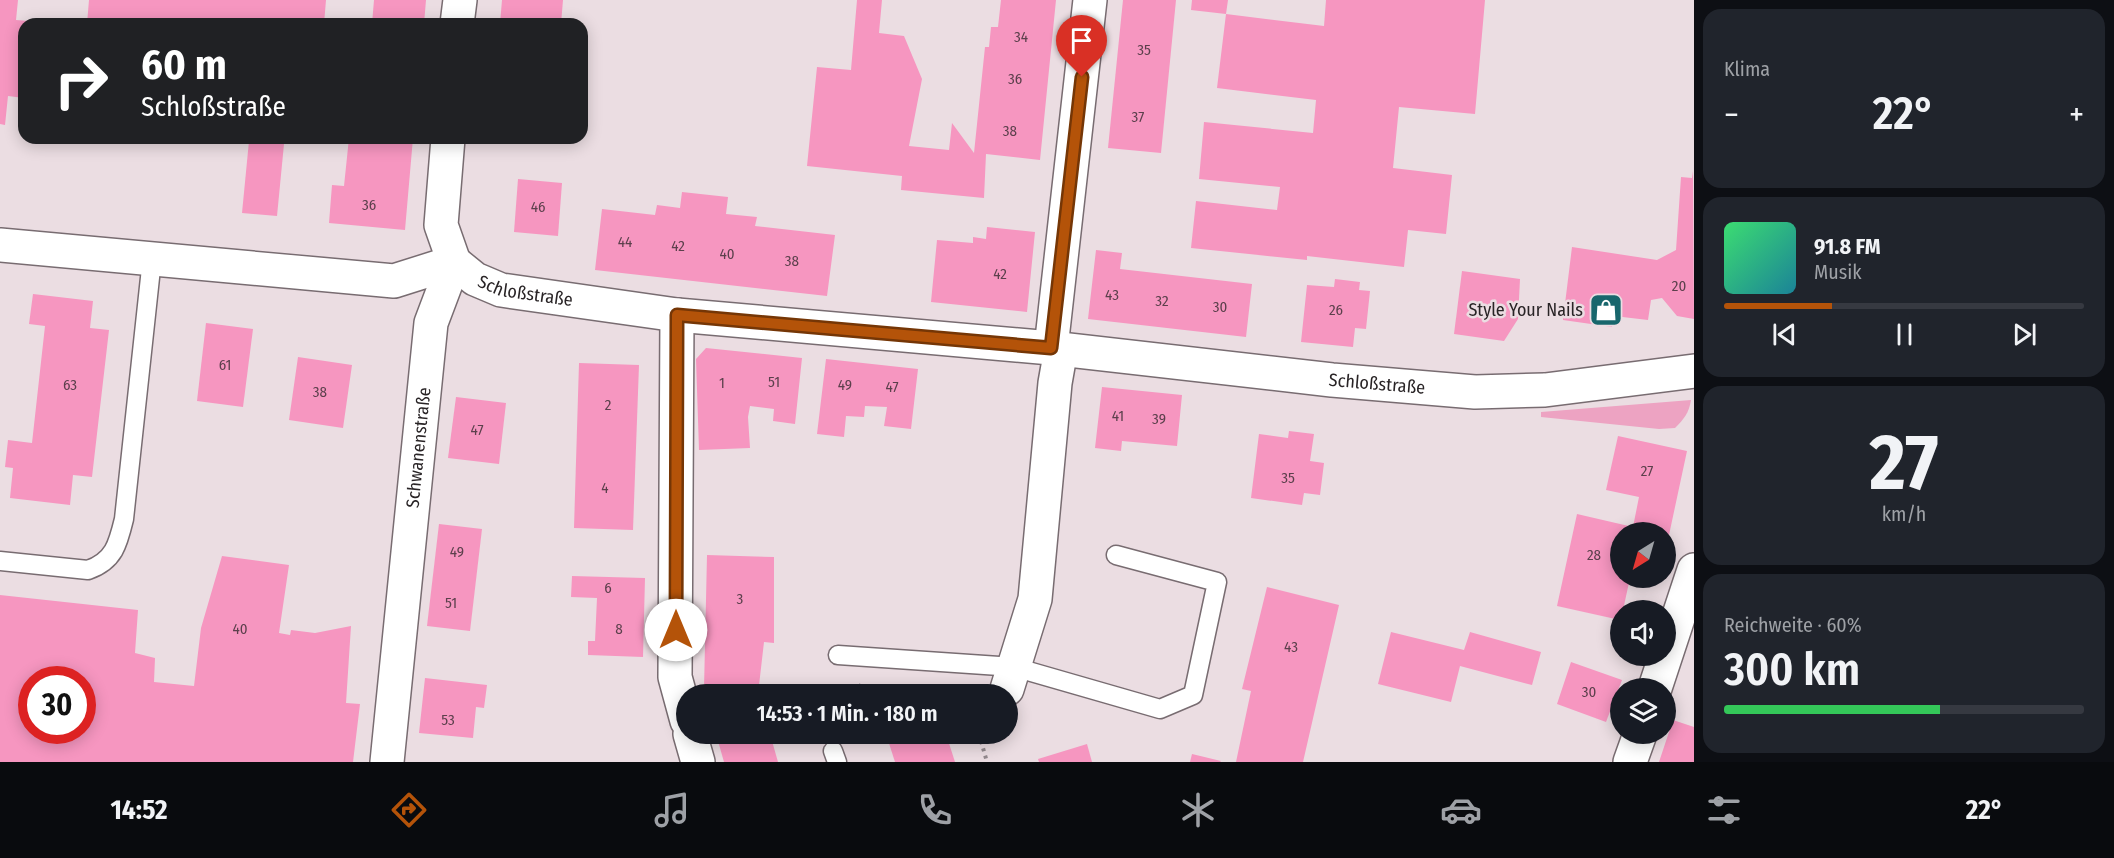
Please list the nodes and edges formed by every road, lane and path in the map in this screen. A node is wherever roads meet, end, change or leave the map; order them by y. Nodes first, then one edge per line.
1 (459, 0) edge
2 (1090, 0) edge
3 (458, 18) edge
4 (448, 144) edge
5 (0, 245) edge
6 (152, 259) junction
7 (454, 262) junction
8 (677, 315) junction
9 (1056, 349) junction
10 (1694, 371) edge
11 (1116, 555) dead end
12 (0, 561) edge
13 (1694, 570) edge
14 (838, 655) dead end
15 (1010, 678) junction
16 (1658, 678) edge
17 (677, 684) edge
18 (693, 744) edge
19 (982, 744) edge
20 (1636, 744) edge
21 (387, 762) edge
22 (698, 762) edge
23 (987, 762) edge
24 (1630, 762) edge

1 - 3 street
2 - 9 street
4 - 7 street
5 - 6 street
6 - 7 street
6 - 12 lane
7 - 8 street, Schloßstraße
7 - 21 street, Schwanenstraße
8 - 9 street, Schloßstraße
8 - 17 street
9 - 10 street, Schloßstraße
9 - 15 street
11 - 15 lane
13 - 16 street
14 - 15 lane
18 - 22 street
19 - 23 path
20 - 24 street

